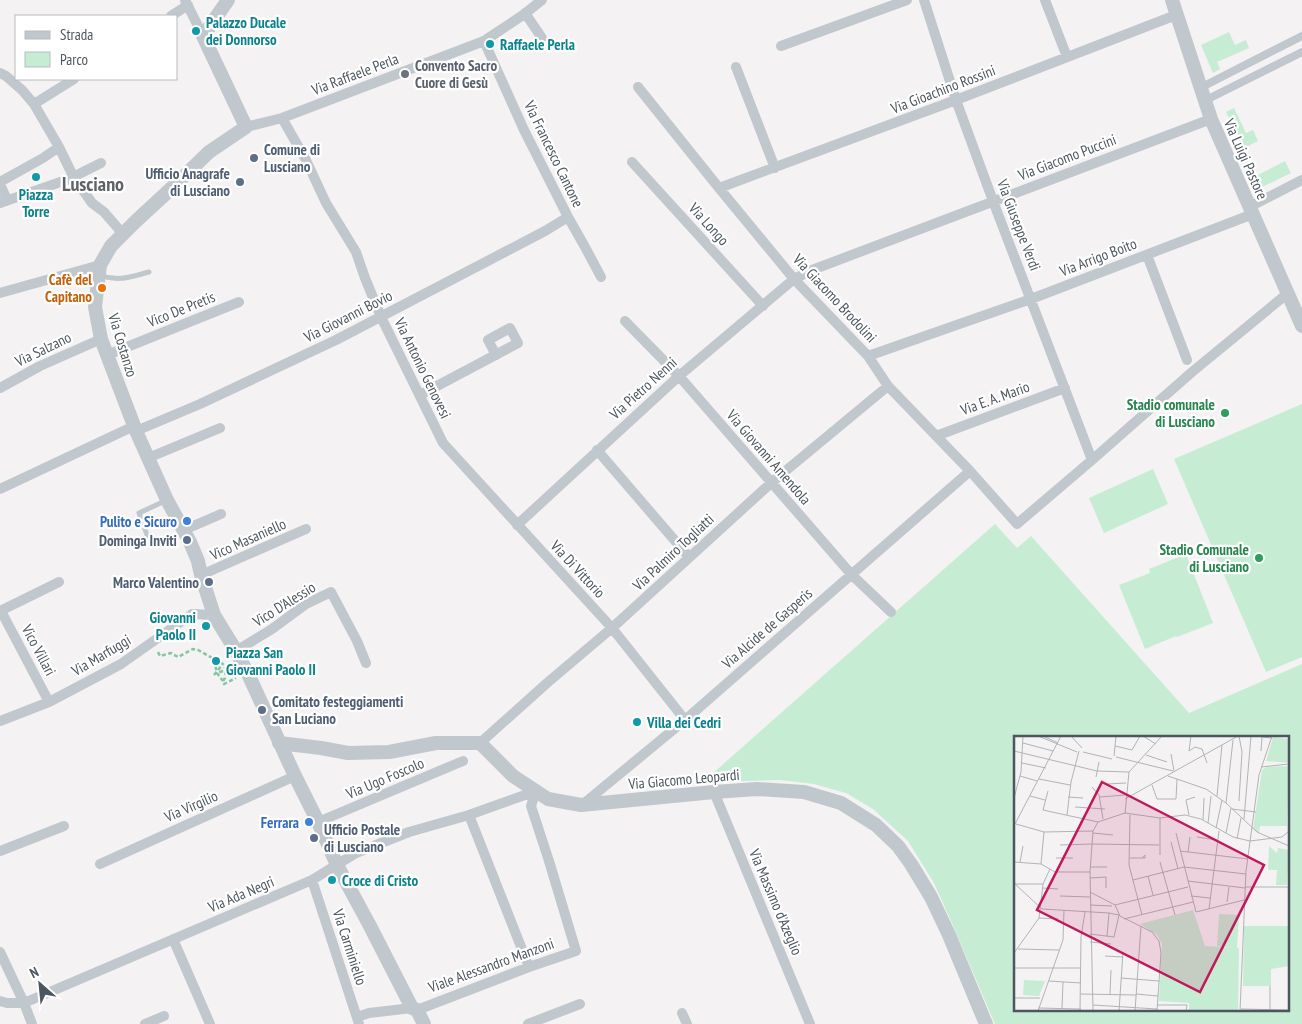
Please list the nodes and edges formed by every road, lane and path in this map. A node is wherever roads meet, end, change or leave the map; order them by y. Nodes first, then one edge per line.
1 (228, 0) edge
2 (542, 0) edge
3 (907, 0) edge
4 (924, 0) edge
5 (1045, 0) edge
6 (1172, 0) edge
7 (186, 3) edge
8 (525, 13) junction
9 (172, 15) edge
10 (1176, 15) junction
11 (204, 36) junction
12 (1302, 36) edge
13 (542, 38) dead end
14 (484, 41) junction
15 (781, 46) dead end
16 (1302, 52) edge
17 (1067, 57) junction
18 (0, 64) edge
19 (736, 67) dead end
20 (0, 73) edge
21 (10, 79) junction
22 (72, 80) edge
23 (638, 87) dead end
24 (1202, 95) junction
25 (956, 100) junction
26 (34, 104) junction
27 (282, 118) junction
28 (1211, 119) junction
29 (246, 127) junction
30 (59, 147) junction
31 (632, 162) dead end
32 (101, 163) dead end
33 (775, 168) junction
34 (73, 176) junction
35 (1302, 180) edge
36 (0, 183) edge
37 (719, 188) junction
38 (4, 201) edge
39 (993, 201) junction
40 (1251, 211) junction
41 (568, 217) junction
42 (123, 234) junction
43 (1147, 255) junction
44 (99, 270) junction
45 (149, 272) dead end
46 (601, 277) dead end
47 (794, 279) junction
48 (0, 293) edge
49 (1288, 294) junction
50 (1031, 299) junction
51 (239, 302) dead end
52 (763, 306) junction
53 (382, 317) junction
54 (625, 321) dead end
55 (1302, 326) edge
56 (101, 339) junction
57 (107, 355) junction
58 (496, 356) dead end
59 (868, 356) junction
60 (1187, 360) dead end
61 (679, 376) junction
62 (888, 386) junction
63 (0, 388) edge
64 (1065, 388) junction
65 (420, 395) junction
66 (135, 428) junction
67 (220, 428) dead end
68 (936, 436) junction
69 (443, 443) joint
70 (597, 450) junction
71 (148, 458) junction
72 (1092, 460) junction
73 (970, 471) junction
74 (771, 483) junction
75 (0, 489) edge
76 (167, 500) junction
77 (221, 514) dead end
78 (517, 525) junction
79 (306, 529) dead end
80 (184, 530) junction
81 (150, 543) dead end
82 (689, 557) junction
83 (851, 574) junction
84 (201, 576) junction
85 (59, 582) dead end
86 (1, 611) edge
87 (891, 612) dead end
88 (214, 615) junction
89 (612, 628) junction
90 (164, 647) dead end
91 (236, 652) junction
92 (214, 660) junction
93 (219, 662) junction
94 (366, 663) dead end
95 (223, 664) junction
96 (216, 674) junction
97 (226, 674) junction
98 (241, 677) dead end
99 (236, 678) junction
100 (223, 681) junction
101 (49, 702) junction
102 (685, 720) junction
103 (0, 721) edge
104 (280, 743) junction
105 (480, 743) junction
106 (463, 761) dead end
107 (295, 776) junction
108 (536, 792) junction
109 (714, 792) junction
110 (581, 805) junction
111 (469, 815) junction
112 (318, 822) junction
113 (64, 826) dead end
114 (0, 851) edge
115 (100, 864) dead end
116 (336, 865) junction
117 (312, 880) junction
118 (173, 939) junction
119 (0, 952) edge
120 (529, 967) junction
121 (0, 1001) edge
122 (24, 1003) junction
123 (580, 1004) dead end
124 (414, 1009) junction
125 (682, 1013) dead end
126 (164, 1016) dead end
127 (358, 1021) edge
128 (32, 1024) edge
129 (145, 1024) edge
130 (210, 1024) edge
131 (424, 1024) edge
132 (528, 1024) edge
133 (687, 1024) edge
134 (810, 1024) edge
135 (986, 1024) edge

1 - 11 street
2 - 8 street, Via Raffaele Perla
3 - 15 street
4 - 25 street, Via Giuseppe Verdi
5 - 17 street
6 - 10 street, Via Luigi Pastore
7 - 9 street
7 - 11 street
8 - 13 street
8 - 14 street, Via Raffaele Perla
10 - 17 street, Via Gioachino Rossini
10 - 24 street, Via Luigi Pastore
11 - 29 street
12 - 24 street
14 - 27 street, Via Raffaele Perla
14 - 41 street, Via Francesco Cantone
16 - 24 street
17 - 25 street, Via Gioachino Rossini
18 - 21 street
19 - 33 street
20 - 21 street
21 - 26 street
22 - 26 street
23 - 37 street, Via Giacomo Brodolini
24 - 28 street, Via Luigi Pastore
25 - 33 street, Via Gioachino Rossini
25 - 39 street, Via Giuseppe Verdi
26 - 30 street
27 - 29 street, Via Raffaele Perla
27 - 53 street, Via Antonio Genovesi
28 - 39 street, Via Giacomo Puccini
28 - 40 street, Via Luigi Pastore
29 - 42 street, Via Costanzo
30 - 34 street
30 - 36 street
31 - 52 street, Via Longo
32 - 34 street
33 - 37 street, Via Gioachino Rossini
34 - 38 street
34 - 42 street
35 - 40 street, Via Arrigo Boito
36 - 38 street
37 - 47 street, Via Giacomo Brodolini
39 - 47 street, Via Giacomo Puccini
39 - 50 street, Via Giuseppe Verdi
40 - 43 street, Via Arrigo Boito
40 - 49 street, Via Luigi Pastore
41 - 46 street, Via Francesco Cantone
41 - 53 street, Via Giovanni Bovio
42 - 44 street, Via Costanzo
43 - 50 street, Via Arrigo Boito
43 - 60 street
44 - 45 lane
44 - 48 street
44 - 56 street, Via Costanzo
47 - 52 street, Via Pietro Nenni
47 - 59 street, Via Giacomo Brodolini
49 - 55 street, Via Luigi Pastore
49 - 72 street
50 - 59 street, Via Arrigo Boito
50 - 64 street, Via Giuseppe Verdi
51 - 57 street, Vico De Pretis
52 - 61 street, Via Pietro Nenni
53 - 65 street, Via Antonio Genovesi
53 - 66 street, Via Giovanni Bovio
54 - 61 street, Via Giovanni Amendola
56 - 57 street, Via Costanzo
56 - 63 street, Via Salzano
57 - 66 street, Via Costanzo
58 - 65 street
59 - 62 street, Via Giacomo Brodolini
61 - 70 street, Via Pietro Nenni
61 - 74 street, Via Giovanni Amendola
62 - 68 street, Via Giacomo Brodolini
62 - 74 street, Via Palmiro Togliatti
64 - 68 street, Via E. A. Mario
64 - 72 street, Via Giuseppe Verdi
65 - 69 street, Via Antonio Genovesi
66 - 71 street, Via Costanzo
66 - 75 street, Via Giovanni Bovio
67 - 71 street
68 - 73 street, Via Giacomo Brodolini
69 - 78 street, Via Di Vittorio
70 - 78 street, Via Pietro Nenni
70 - 82 street
71 - 76 street, Via Costanzo
72 - 73 street, Via Giacomo Brodolini
73 - 83 street, Via Alcide de Gasperis
74 - 82 street, Via Palmiro Togliatti
74 - 83 street, Via Giovanni Amendola
76 - 80 street, Via Costanzo
76 - 81 lane
77 - 80 street
78 - 89 street, Via Di Vittorio
79 - 84 street, Vico Masaniello
80 - 84 street, Via Costanzo
82 - 89 street, Via Palmiro Togliatti
83 - 87 street, Via Giovanni Amendola
83 - 102 street, Via Alcide de Gasperis
84 - 88 street, Via Costanzo
85 - 86 street, Vico Villari
86 - 101 street, Vico Villari
88 - 91 street, Via Costanzo
88 - 101 street, Via Marfuggi
89 - 102 street, Via Di Vittorio
89 - 105 street, Via Palmiro Togliatti
90 - 92 path
91 - 94 street, Vico D'Alessio
91 - 104 street, Via Costanzo
92 - 93 path
92 - 96 path
93 - 95 path
93 - 96 path
95 - 96 path
95 - 97 path
96 - 97 path
96 - 97 path
96 - 100 path
97 - 99 path
97 - 100 path
98 - 99 path
99 - 100 path
101 - 103 street, Via Marfuggi
102 - 110 street, Via Alcide de Gasperis
104 - 105 street
104 - 107 street, Viale Alessandro Manzoni
105 - 108 street, Via Giacomo Leopardi
106 - 112 street, Via Ugo Foscolo
107 - 112 street, Viale Alessandro Manzoni
107 - 115 street, Via Virgilio
108 - 110 street, Via Giacomo Leopardi
108 - 111 street, Via Ada Negri
108 - 120 street, Viale Alessandro Manzoni
109 - 110 street, Via Giacomo Leopardi
109 - 134 street, Via Massimo d'Azeglio
109 - 135 street, Via Giacomo Leopardi
111 - 116 street, Via Ada Negri
111 - 120 street
112 - 116 street, Viale Alessandro Manzoni
113 - 114 street
116 - 117 street, Via Ada Negri
116 - 124 street, Viale Alessandro Manzoni
117 - 118 street, Via Ada Negri
117 - 127 street, Via Carminiello
118 - 122 street, Via Ada Negri
118 - 130 street
119 - 122 street
120 - 124 street, Viale Alessandro Manzoni
121 - 122 street
122 - 128 street
123 - 132 street
124 - 127 street, Viale Alessandro Manzoni
124 - 131 street, Viale Alessandro Manzoni
125 - 133 street
126 - 129 street

